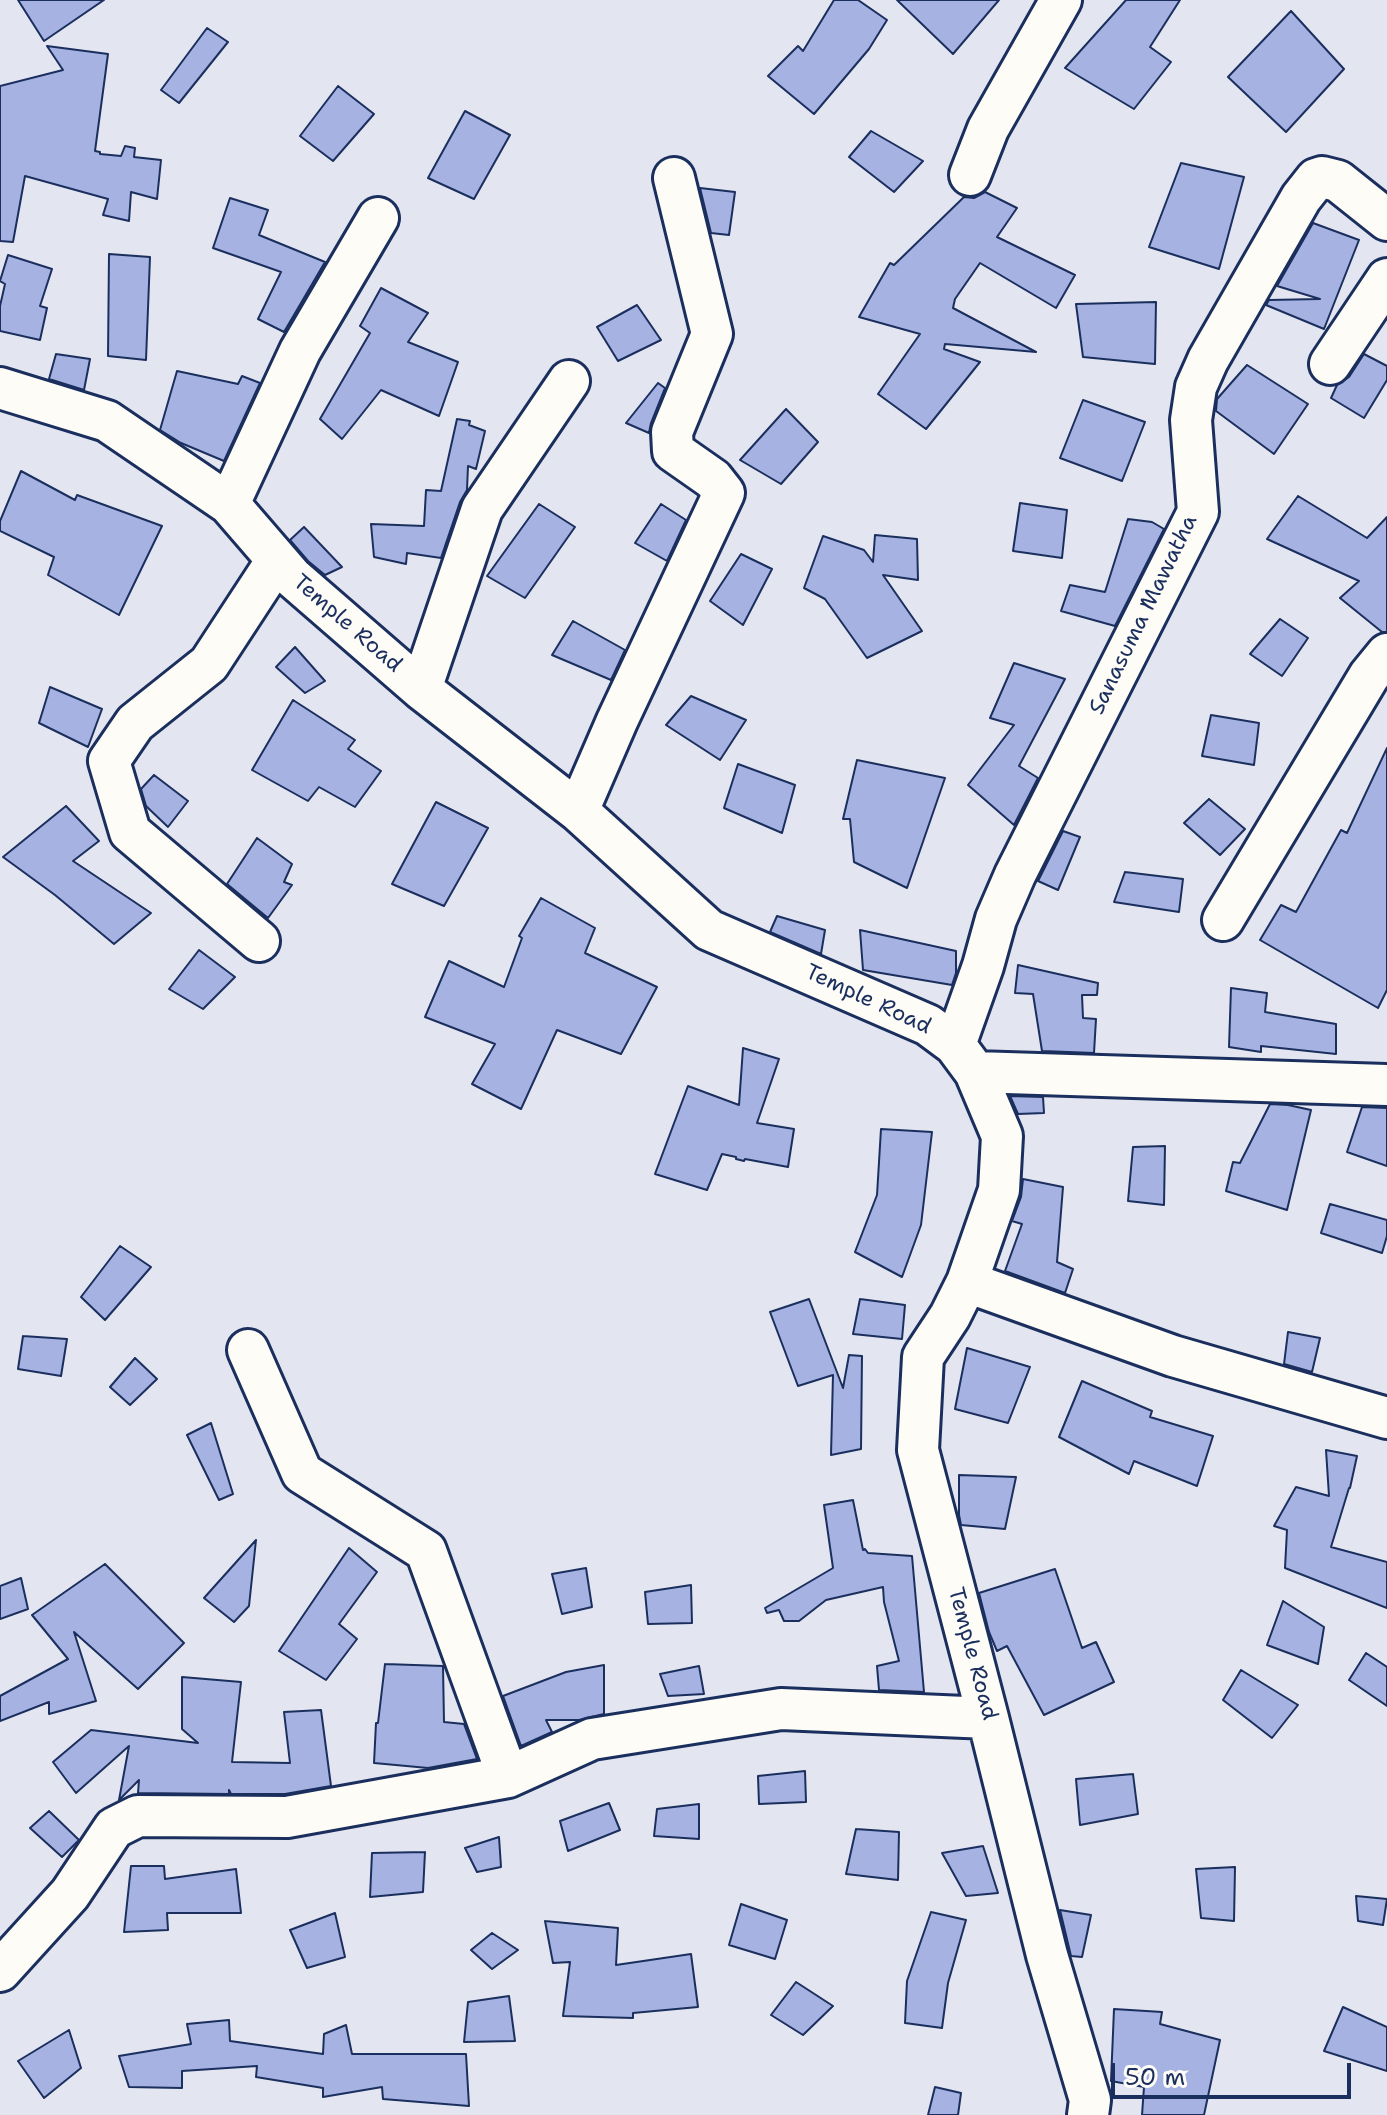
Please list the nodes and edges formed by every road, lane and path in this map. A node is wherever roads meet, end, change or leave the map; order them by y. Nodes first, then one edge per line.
1 (1061, 0) edge
2 (970, 175) dead end
3 (674, 178) dead end
4 (378, 218) dead end
5 (1387, 220) edge
6 (1387, 279) edge
7 (1330, 364) dead end
8 (569, 381) dead end
9 (0, 388) edge
10 (229, 504) junction
11 (277, 560) junction
12 (1387, 654) edge
13 (421, 689) junction
14 (578, 811) junction
15 (1223, 920) dead end
16 (259, 941) dead end
17 (965, 1059) junction
18 (1387, 1085) edge
19 (967, 1282) junction
20 (248, 1350) dead end
21 (1387, 1418) edge
22 (988, 1718) junction
23 (508, 1777) junction
24 (0, 1971) edge
25 (1088, 2115) edge

1 - 2 street
3 - 14 street
4 - 10 street
5 - 17 street, Sanasuma Mawatha
6 - 7 street
8 - 13 street
9 - 10 street, Temple Road
10 - 11 street, Temple Road
11 - 13 street, Temple Road
11 - 16 street
12 - 15 street
13 - 14 street, Temple Road
14 - 17 street, Temple Road
17 - 18 street
17 - 19 street, Temple Road
19 - 21 street
19 - 22 street, Temple Road
20 - 23 street
22 - 23 street
22 - 25 street, Temple Road
23 - 24 street

